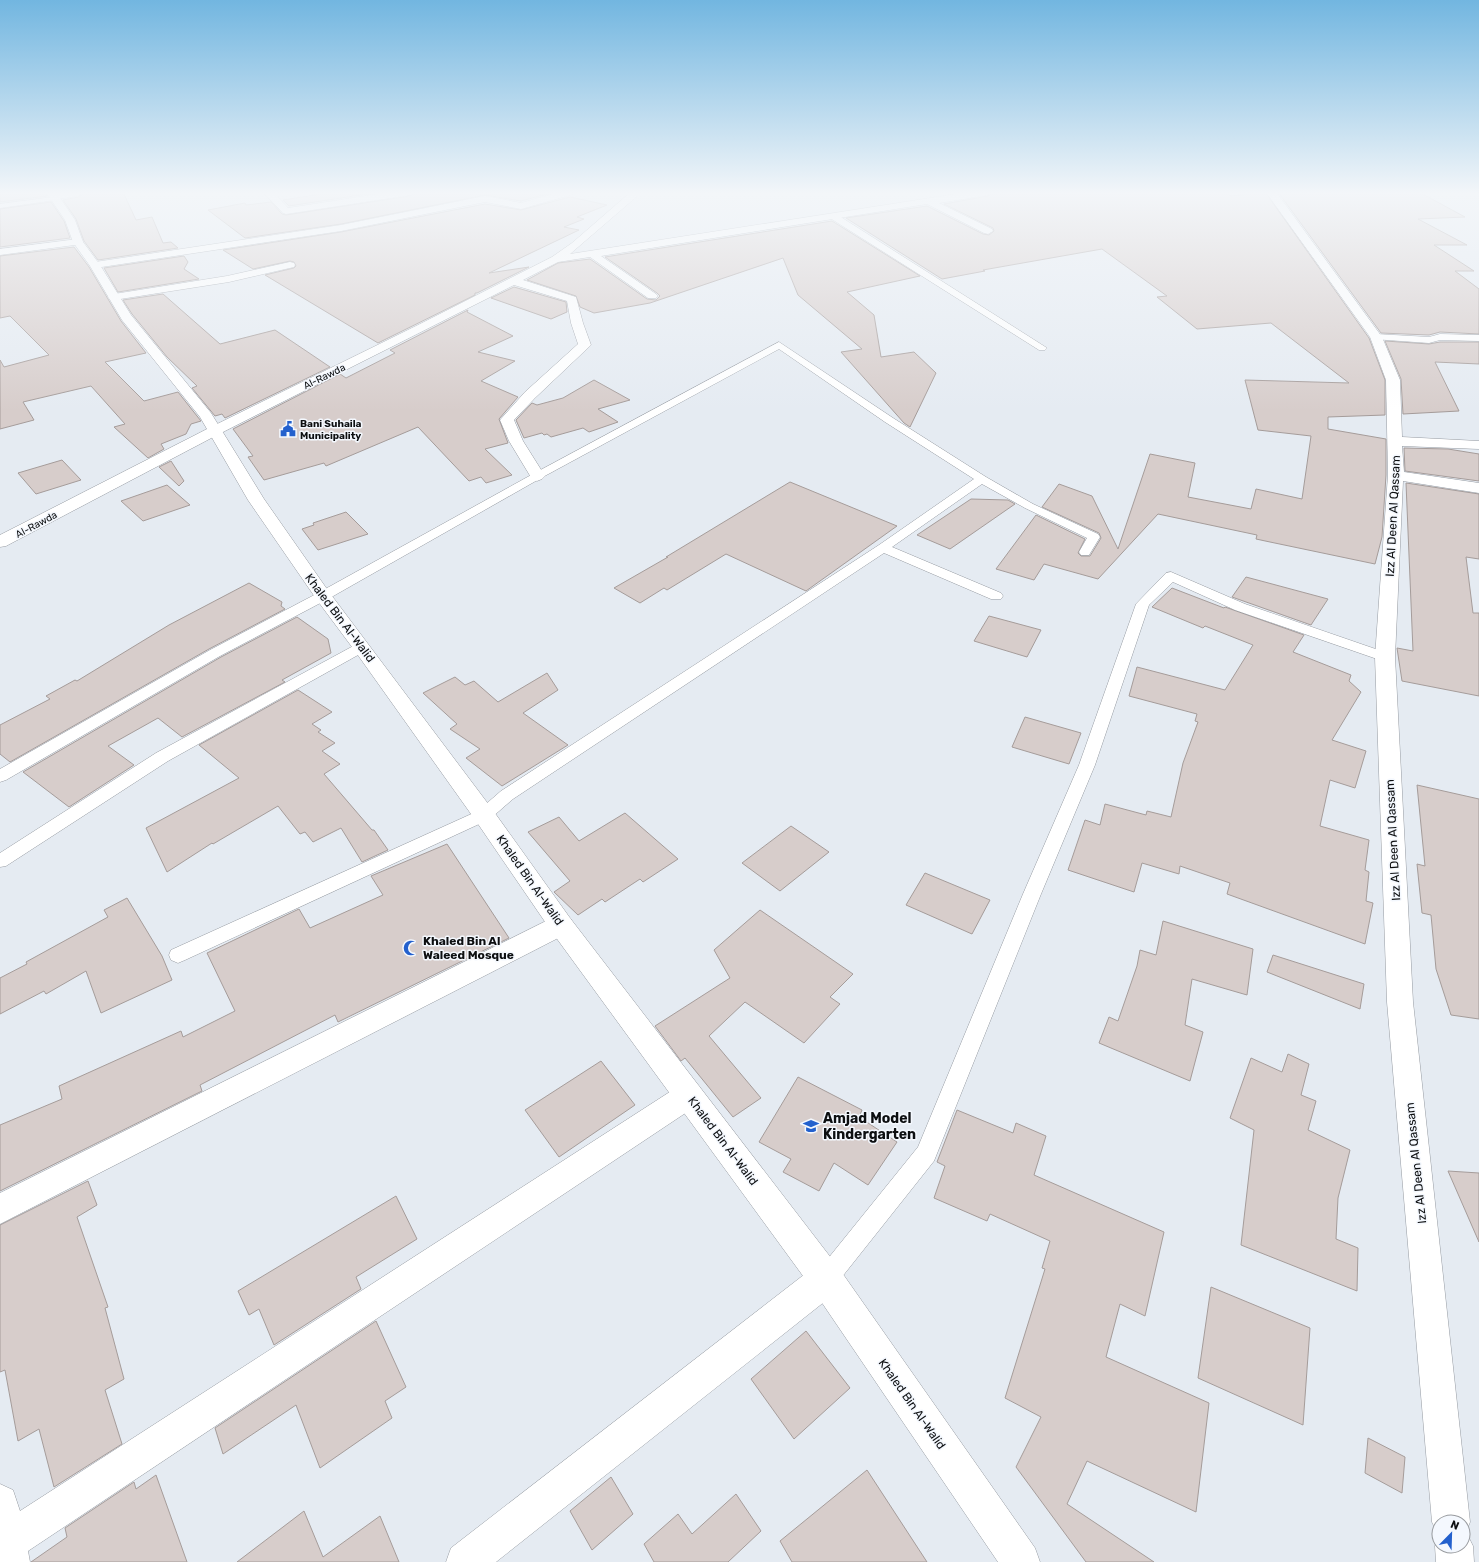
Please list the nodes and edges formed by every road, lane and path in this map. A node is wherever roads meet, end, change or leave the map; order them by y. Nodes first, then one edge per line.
1 (95, 265) edge
2 (290, 265) dead end
3 (544, 265) edge
4 (608, 265) edge
5 (910, 265) edge
6 (1324, 265) edge
7 (513, 281) junction
8 (652, 296) dead end
9 (114, 297) junction
10 (1376, 337) junction
11 (1479, 338) edge
12 (1042, 348) dead end
13 (214, 431) junction
14 (1396, 442) junction
15 (1479, 445) edge
16 (1396, 475) junction
17 (536, 476) junction
18 (982, 479) junction
19 (1479, 488) edge
20 (0, 542) edge
21 (883, 548) junction
22 (1085, 552) dead end
23 (323, 596) junction
24 (996, 596) dead end
25 (362, 647) junction
26 (1385, 657) junction
27 (0, 776) edge
28 (484, 815) junction
29 (0, 861) edge
30 (561, 925) junction
31 (178, 955) dead end
32 (689, 1095) junction
33 (0, 1209) edge
34 (826, 1279) junction
35 (0, 1503) edge
36 (1450, 1514) edge
37 (9, 1552) edge
38 (465, 1562) edge
39 (1021, 1562) edge

1 - 9 street, Khaled Bin Al-Walid
2 - 9 street
3 - 7 street, Al-Rawda
4 - 8 street
5 - 12 lane
6 - 10 street, Izz Al Deen Al Qassam
7 - 13 street, Al-Rawda
7 - 17 street
9 - 13 street, Khaled Bin Al-Walid
10 - 11 lane
10 - 14 street, Izz Al Deen Al Qassam
13 - 20 street, Al-Rawda
13 - 23 street, Khaled Bin Al-Walid
14 - 15 street
14 - 16 street, Izz Al Deen Al Qassam
16 - 19 street
16 - 26 street, Izz Al Deen Al Qassam
17 - 18 lane
17 - 23 lane
18 - 21 lane
18 - 22 lane
21 - 24 lane
21 - 28 lane
23 - 25 street, Khaled Bin Al-Walid
23 - 27 lane
25 - 28 street, Khaled Bin Al-Walid
25 - 29 lane
26 - 34 lane
26 - 36 street, Izz Al Deen Al Qassam
28 - 30 street, Khaled Bin Al-Walid
28 - 31 lane
30 - 32 street, Khaled Bin Al-Walid
30 - 33 street
32 - 34 street, Khaled Bin Al-Walid
32 - 37 street
34 - 38 street
34 - 39 street, Khaled Bin Al-Walid
35 - 37 street

